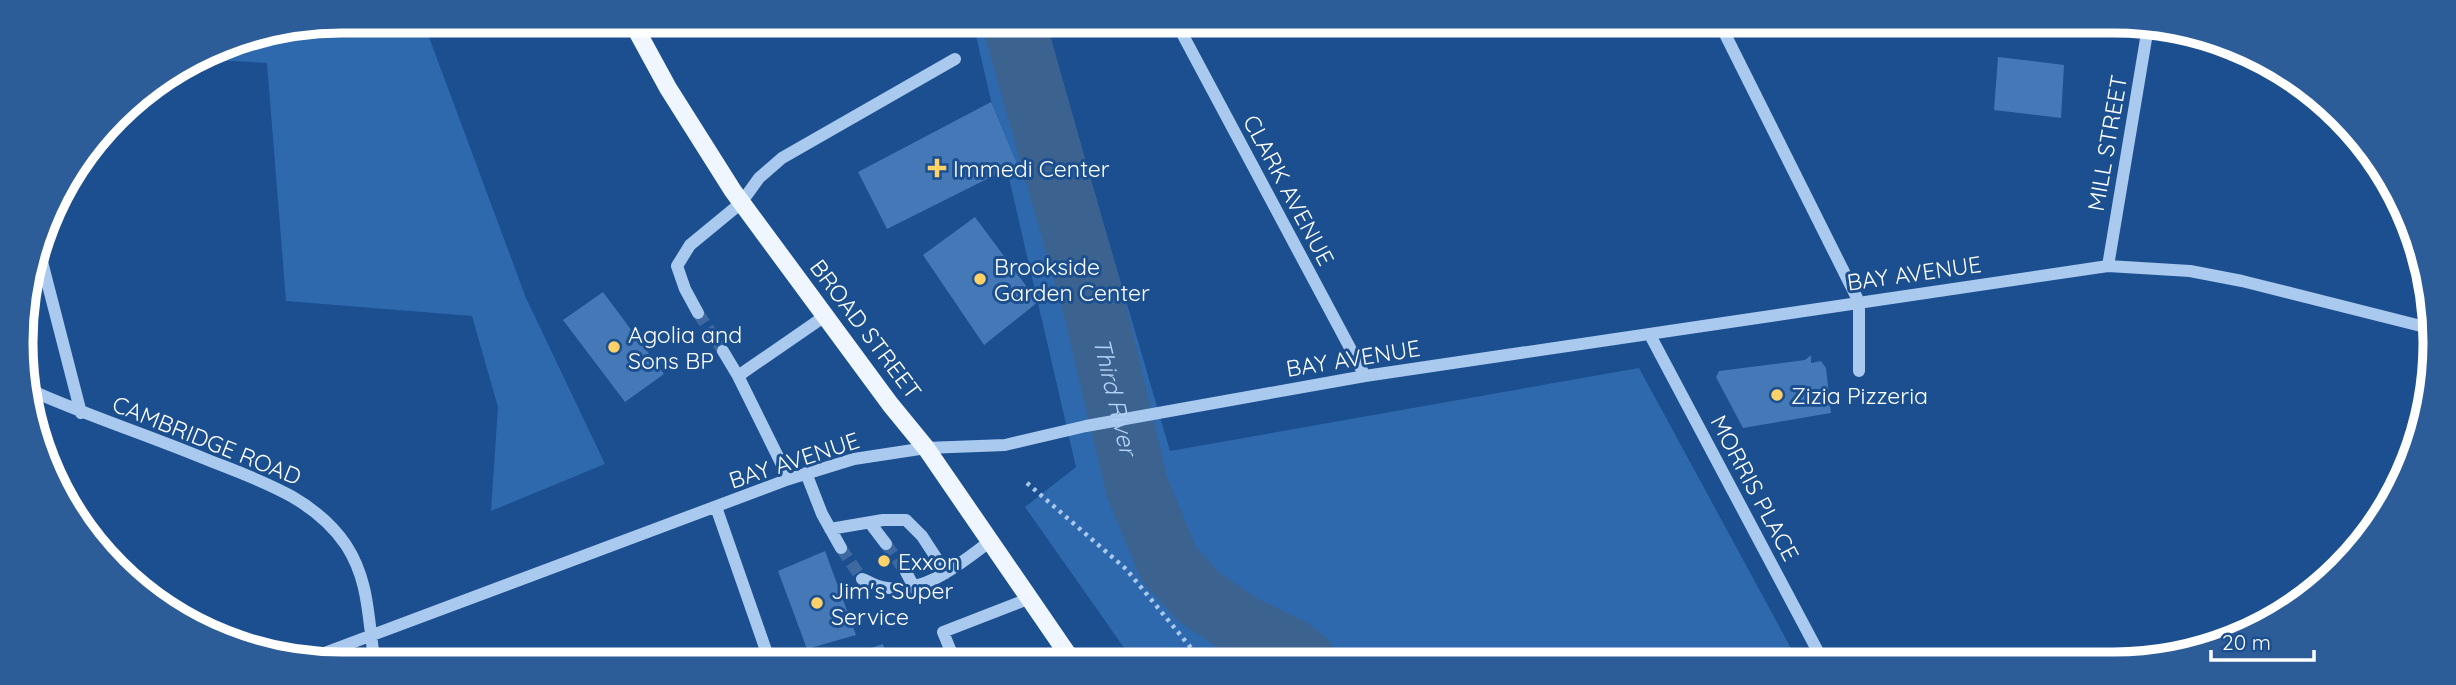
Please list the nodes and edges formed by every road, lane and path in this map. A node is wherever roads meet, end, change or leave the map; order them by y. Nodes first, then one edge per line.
1 (638, 33) edge
2 (1182, 33) edge
3 (1724, 33) edge
4 (2147, 35) edge
5 (955, 59) dead end
6 (741, 203) junction
7 (43, 266) edge
8 (2108, 266) junction
9 (1859, 302) junction
10 (698, 313) tunnel mouth
11 (825, 316) junction
12 (2422, 326) edge
13 (1650, 335) junction
14 (723, 351) tunnel mouth
15 (1859, 371) dead end
16 (738, 376) junction
17 (1365, 376) junction
18 (38, 393) edge
19 (81, 413) junction
20 (926, 448) junction
21 (806, 474) junction
22 (789, 479) junction
23 (1027, 483) dead end
24 (716, 507) junction
25 (870, 523) junction
26 (830, 529) junction
27 (989, 542) junction
28 (886, 544) tunnel mouth
29 (841, 548) tunnel mouth
30 (906, 572) tunnel mouth
31 (946, 573) junction
32 (862, 579) tunnel mouth
33 (914, 587) junction
34 (1028, 598) junction
35 (371, 635) junction
36 (328, 651) edge
37 (373, 652) edge
38 (767, 652) edge
39 (951, 652) edge
40 (1067, 652) edge
41 (1194, 652) edge
42 (1818, 652) edge

1 - 6 main road, BROAD STREET
2 - 17 street, CLARK AVENUE
3 - 9 street
4 - 8 street, MILL STREET
5 - 6 street
6 - 10 street
6 - 11 main road, BROAD STREET
7 - 19 street
8 - 9 street, BAY AVENUE
8 - 12 street, BAY AVENUE
9 - 13 street, BAY AVENUE
9 - 15 street
11 - 16 street
11 - 20 main road, BROAD STREET
13 - 17 street, BAY AVENUE
13 - 42 street, MORRIS PLACE
14 - 16 street
16 - 22 street
17 - 20 street, BAY AVENUE
18 - 19 street, CAMBRIDGE ROAD
19 - 35 street, CAMBRIDGE ROAD
20 - 21 street, BAY AVENUE
20 - 27 main road, BROAD STREET
21 - 22 street, BAY AVENUE
21 - 26 street
22 - 24 street, BAY AVENUE
23 - 41 path
24 - 35 street, BAY AVENUE
24 - 38 street
25 - 26 street
25 - 28 street
25 - 31 street
26 - 29 street
27 - 31 street
27 - 34 main road, BROAD STREET
30 - 33 street
31 - 33 street
32 - 33 street
34 - 39 street
34 - 40 main road, BROAD STREET
35 - 36 street, BAY AVENUE
35 - 37 street, CAMBRIDGE ROAD

